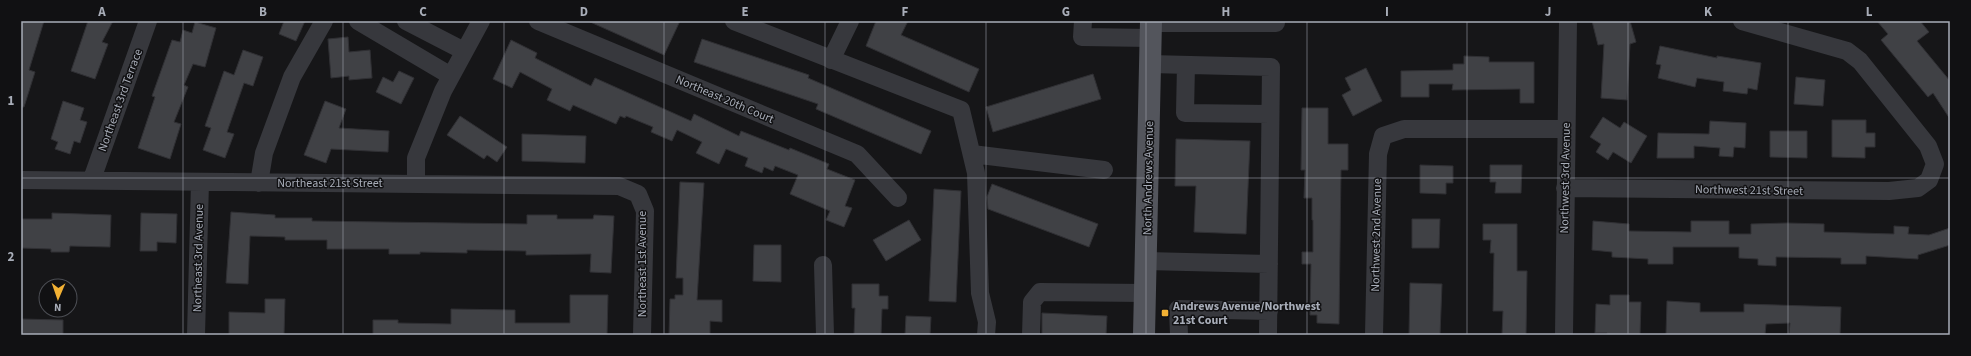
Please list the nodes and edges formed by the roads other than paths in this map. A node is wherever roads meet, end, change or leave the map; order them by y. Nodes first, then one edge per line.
1 (148, 21) edge
2 (324, 21) edge
3 (358, 21) edge
4 (406, 21) edge
5 (481, 21) edge
6 (538, 21) edge
7 (734, 21) edge
8 (850, 21) edge
9 (1083, 21) edge
10 (1568, 21) edge
11 (1742, 21) edge
12 (1223, 22) edge
13 (1276, 23) dead end
14 (1151, 27) edge
15 (464, 52) junction
16 (831, 60) junction
17 (1150, 64) junction
18 (1186, 65) junction
19 (451, 76) junction
20 (1270, 114) junction
21 (1566, 129) junction
22 (972, 154) junction
23 (1104, 170) dead end
24 (21, 180) edge
25 (92, 180) junction
26 (200, 182) junction
27 (259, 183) junction
28 (416, 183) junction
29 (1565, 188) junction
30 (638, 194) joint
31 (898, 198) dead end
32 (1146, 261) junction
33 (1269, 264) junction
34 (823, 265) dead end
35 (1145, 293) junction
36 (1268, 311) junction
37 (196, 335) edge
38 (642, 335) edge
39 (825, 335) edge
40 (986, 335) edge
41 (1031, 335) edge
42 (1144, 335) edge
43 (1179, 335) edge
44 (1268, 335) edge
45 (1374, 335) edge
46 (1564, 335) edge

1 - 25 street, Northeast 3rd Terrace
2 - 27 street
3 - 19 street
4 - 15 street
5 - 15 street
6 - 31 street, Northeast 20th Court
7 - 16 street
8 - 16 street
9 - 14 street
10 - 21 street, Northwest 3rd Avenue
11 - 29 street, Northwest 21st Street
12 - 13 street
12 - 14 street
14 - 17 main road, North Andrews Avenue
15 - 19 street
16 - 22 street
17 - 18 street
17 - 32 main road, North Andrews Avenue
18 - 20 street
18 - 20 street
19 - 28 street
20 - 33 street
21 - 29 street, Northwest 3rd Avenue
21 - 45 street, Northwest 2nd Avenue
22 - 23 street
22 - 40 street
24 - 25 street, Northeast 21st Street
25 - 26 street, Northeast 21st Street
26 - 27 street, Northeast 21st Street
26 - 37 street, Northeast 3rd Avenue
27 - 28 street, Northeast 21st Street
28 - 30 street, Northeast 21st Street
29 - 46 street, Northwest 3rd Avenue
30 - 38 street, Northeast 1st Avenue
32 - 33 street
32 - 35 main road, North Andrews Avenue
33 - 36 street
34 - 39 street
35 - 41 street
35 - 42 main road, North Andrews Avenue
36 - 43 street
36 - 44 street

